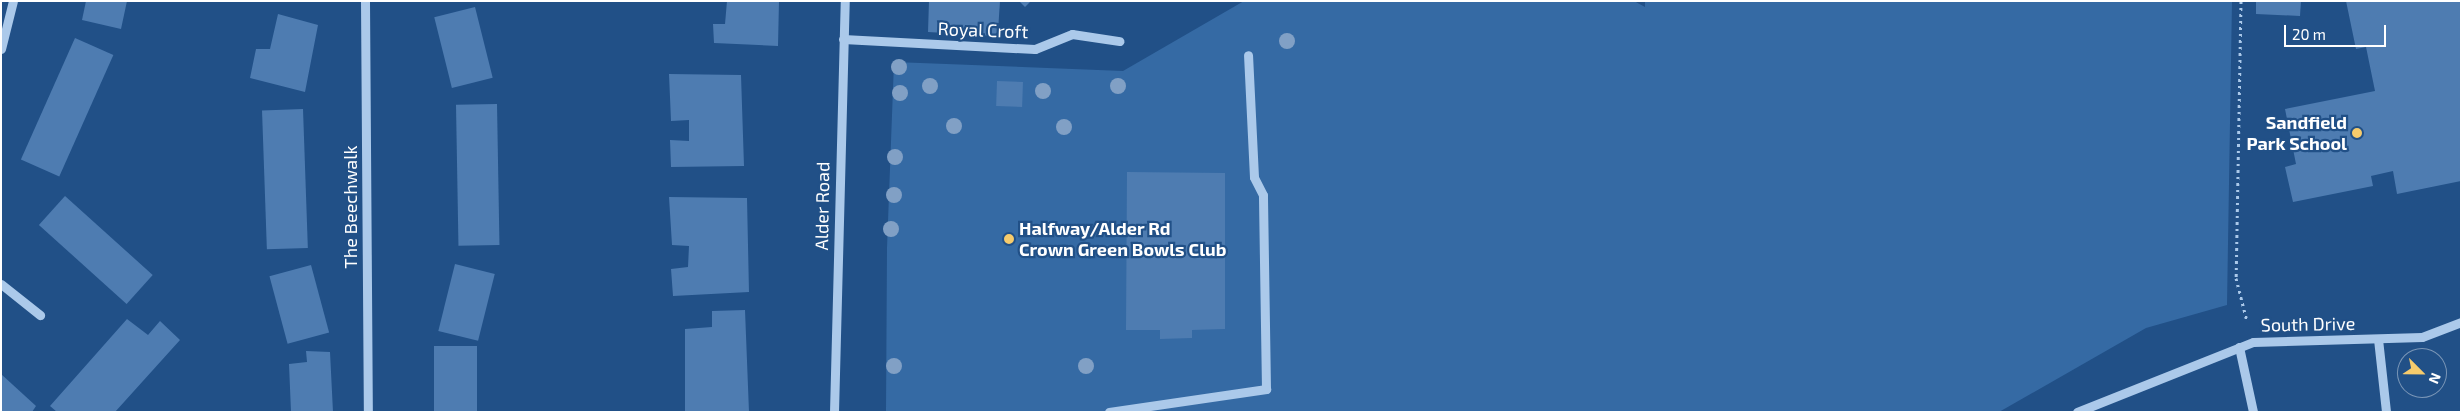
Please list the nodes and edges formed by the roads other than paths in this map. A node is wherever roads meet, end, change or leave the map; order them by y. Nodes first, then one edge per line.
1 (13, 1) edge
2 (365, 1) edge
3 (846, 1) edge
4 (843, 39) junction
5 (1119, 41) dead end
6 (1, 49) edge
7 (1248, 55) dead end
8 (1, 284) edge
9 (40, 315) dead end
10 (2461, 322) edge
11 (2378, 339) junction
12 (2240, 347) junction
13 (368, 412) edge
14 (834, 412) edge
15 (1109, 412) edge
16 (2077, 412) edge
17 (2253, 412) edge
18 (2386, 412) edge

1 - 6 street
2 - 13 street, The Beechwalk
3 - 4 street, Alder Road
4 - 5 street, Royal Croft
4 - 14 street, Alder Road
7 - 15 street
8 - 9 street
10 - 11 street, South Drive
11 - 12 street, South Drive
11 - 18 street
12 - 16 street, South Drive
12 - 17 street

